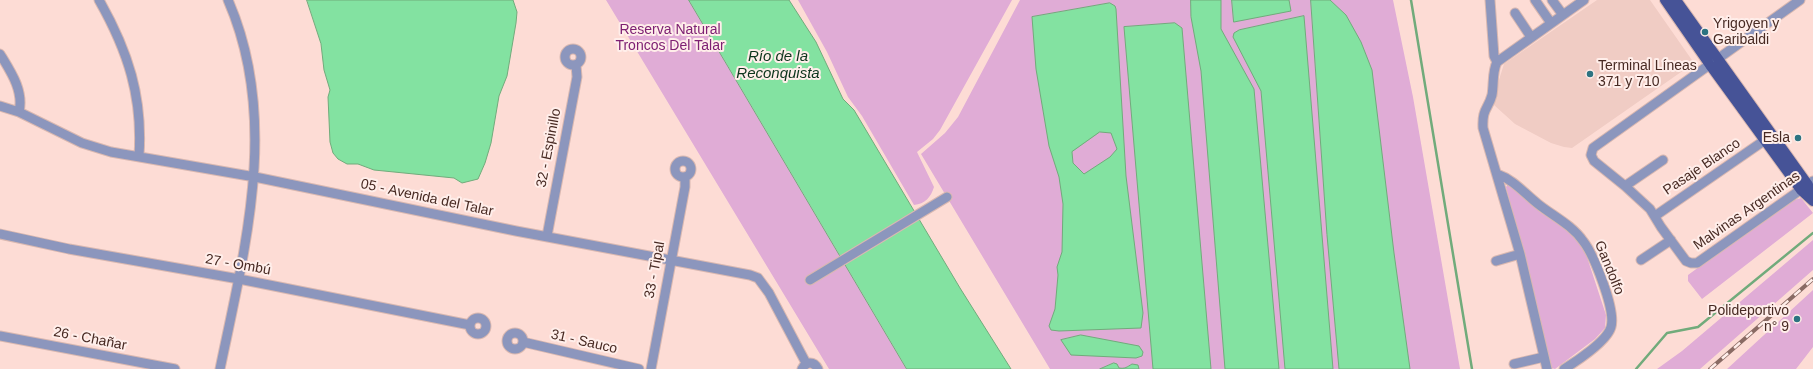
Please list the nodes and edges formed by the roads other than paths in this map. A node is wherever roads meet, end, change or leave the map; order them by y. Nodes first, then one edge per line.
1 (99, 0) edge
2 (228, 0) edge
3 (1490, 0) edge
4 (1535, 0) edge
5 (1552, 0) edge
6 (1584, 0) edge
7 (1665, 0) edge
8 (1676, 0) edge
9 (1800, 0) edge
10 (1515, 13) dead end
11 (1563, 15) junction
12 (1551, 23) junction
13 (1531, 37) junction
14 (0, 54) edge
15 (1497, 62) junction
16 (1714, 63) junction
17 (576, 65) dead end
18 (0, 106) edge
19 (19, 112) junction
20 (1765, 140) junction
21 (138, 156) junction
22 (1663, 160) dead end
23 (1497, 174) junction
24 (255, 177) junction
25 (685, 177) dead end
26 (1625, 186) junction
27 (1807, 186) edge
28 (1813, 196) edge
29 (947, 197) dead end
30 (1813, 201) edge
31 (1655, 216) junction
32 (0, 234) edge
33 (547, 236) junction
34 (1671, 240) junction
35 (1520, 254) junction
36 (671, 259) junction
37 (1640, 260) dead end
38 (1496, 261) dead end
39 (239, 280) junction
40 (810, 280) dead end
41 (470, 324) dead end
42 (0, 336) edge
43 (523, 342) dead end
44 (1544, 357) junction
45 (1514, 364) dead end
46 (804, 366) edge
47 (175, 369) edge
48 (220, 369) edge
49 (639, 369) edge
50 (651, 369) edge
51 (818, 369) edge
52 (1547, 369) edge
53 (1564, 369) edge

1 - 21 street
2 - 24 street
3 - 15 street
4 - 12 street
5 - 11 street
6 - 11 street
7 - 16 main road
8 - 16 main road
9 - 16 street
10 - 13 street
11 - 12 street
12 - 13 street
13 - 15 street
14 - 19 street
15 - 23 street
16 - 20 main road
16 - 26 street
16 - 27 main road
17 - 33 street, 32 - Espinillo
18 - 19 street, 05 - Avenida del Talar
19 - 21 street, 05 - Avenida del Talar
20 - 27 main road
20 - 31 street, Pasaje Blanco
21 - 24 street, 05 - Avenida del Talar
22 - 26 street
23 - 35 street
23 - 53 street, Gandolfo
24 - 33 street, 05 - Avenida del Talar
24 - 39 street
25 - 36 street, 33 - Tipal
26 - 31 street
27 - 28 main road
27 - 30 main road
27 - 34 street, Malvinas Argentinas
29 - 40 street
31 - 34 street
32 - 39 street, 27 - Ombú
33 - 36 street, 05 - Avenida del Talar
34 - 37 street
35 - 38 street
35 - 44 street
36 - 46 street, 05 - Avenida del Talar
36 - 50 street, 33 - Tipal
39 - 41 street, 27 - Ombú
39 - 48 street
42 - 47 street, 26 - Chañar
43 - 49 street, 31 - Sauco
44 - 45 street
44 - 52 street
46 - 51 street

